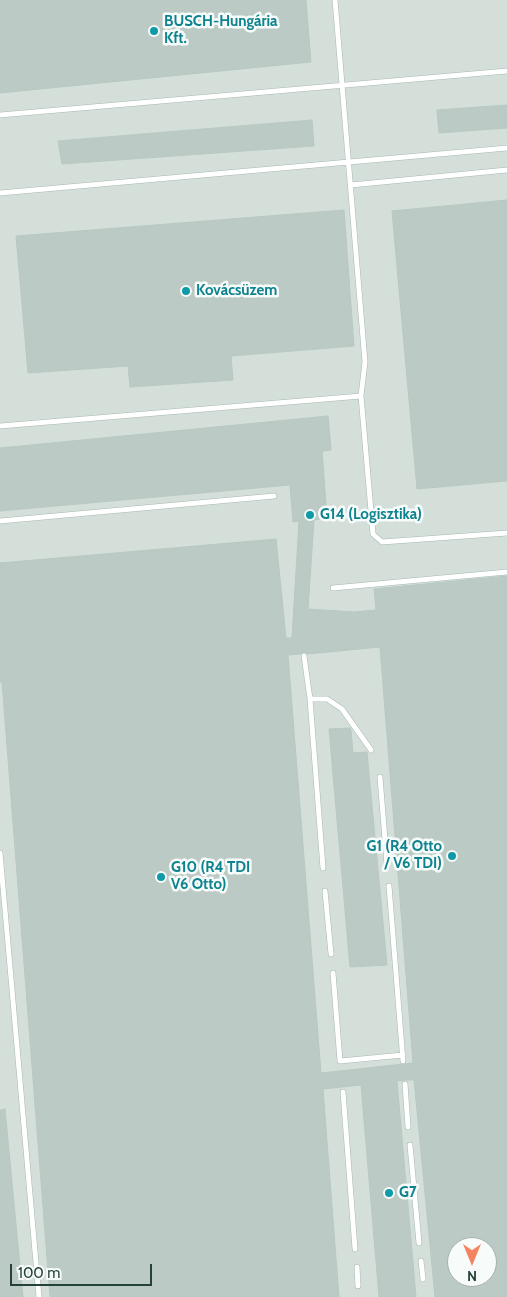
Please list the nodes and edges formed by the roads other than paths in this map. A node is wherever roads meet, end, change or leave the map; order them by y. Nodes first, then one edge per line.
1 (335, 0) edge
2 (507, 71) edge
3 (343, 85) junction
4 (0, 115) edge
5 (507, 148) edge
6 (349, 162) junction
7 (507, 170) edge
8 (351, 185) junction
9 (0, 193) edge
10 (361, 396) junction
11 (0, 426) edge
12 (274, 496) dead end
13 (0, 520) edge
14 (507, 533) edge
15 (507, 572) edge
16 (332, 588) dead end
17 (304, 656) dead end
18 (310, 699) junction
19 (370, 750) dead end
20 (380, 777) dead end
21 (0, 853) edge
22 (387, 866) dead end
23 (323, 868) dead end
24 (389, 886) dead end
25 (325, 891) dead end
26 (331, 954) dead end
27 (333, 973) dead end
28 (405, 1084) dead end
29 (343, 1092) dead end
30 (408, 1127) dead end
31 (410, 1145) dead end
32 (419, 1243) dead end
33 (355, 1249) dead end
34 (421, 1261) dead end
35 (356, 1267) dead end
36 (423, 1279) dead end
37 (358, 1286) dead end
38 (39, 1297) edge

1 - 3 lane
2 - 3 lane
3 - 4 lane
3 - 6 lane
5 - 6 lane
6 - 8 lane
6 - 9 lane
7 - 8 lane
8 - 10 lane
10 - 11 lane
10 - 14 lane
12 - 13 lane
15 - 16 lane
17 - 18 lane
18 - 19 lane
18 - 23 lane
20 - 22 lane
21 - 38 lane
24 - 27 lane
25 - 26 lane
28 - 30 lane
29 - 33 lane
31 - 32 lane
34 - 36 lane
35 - 37 lane

